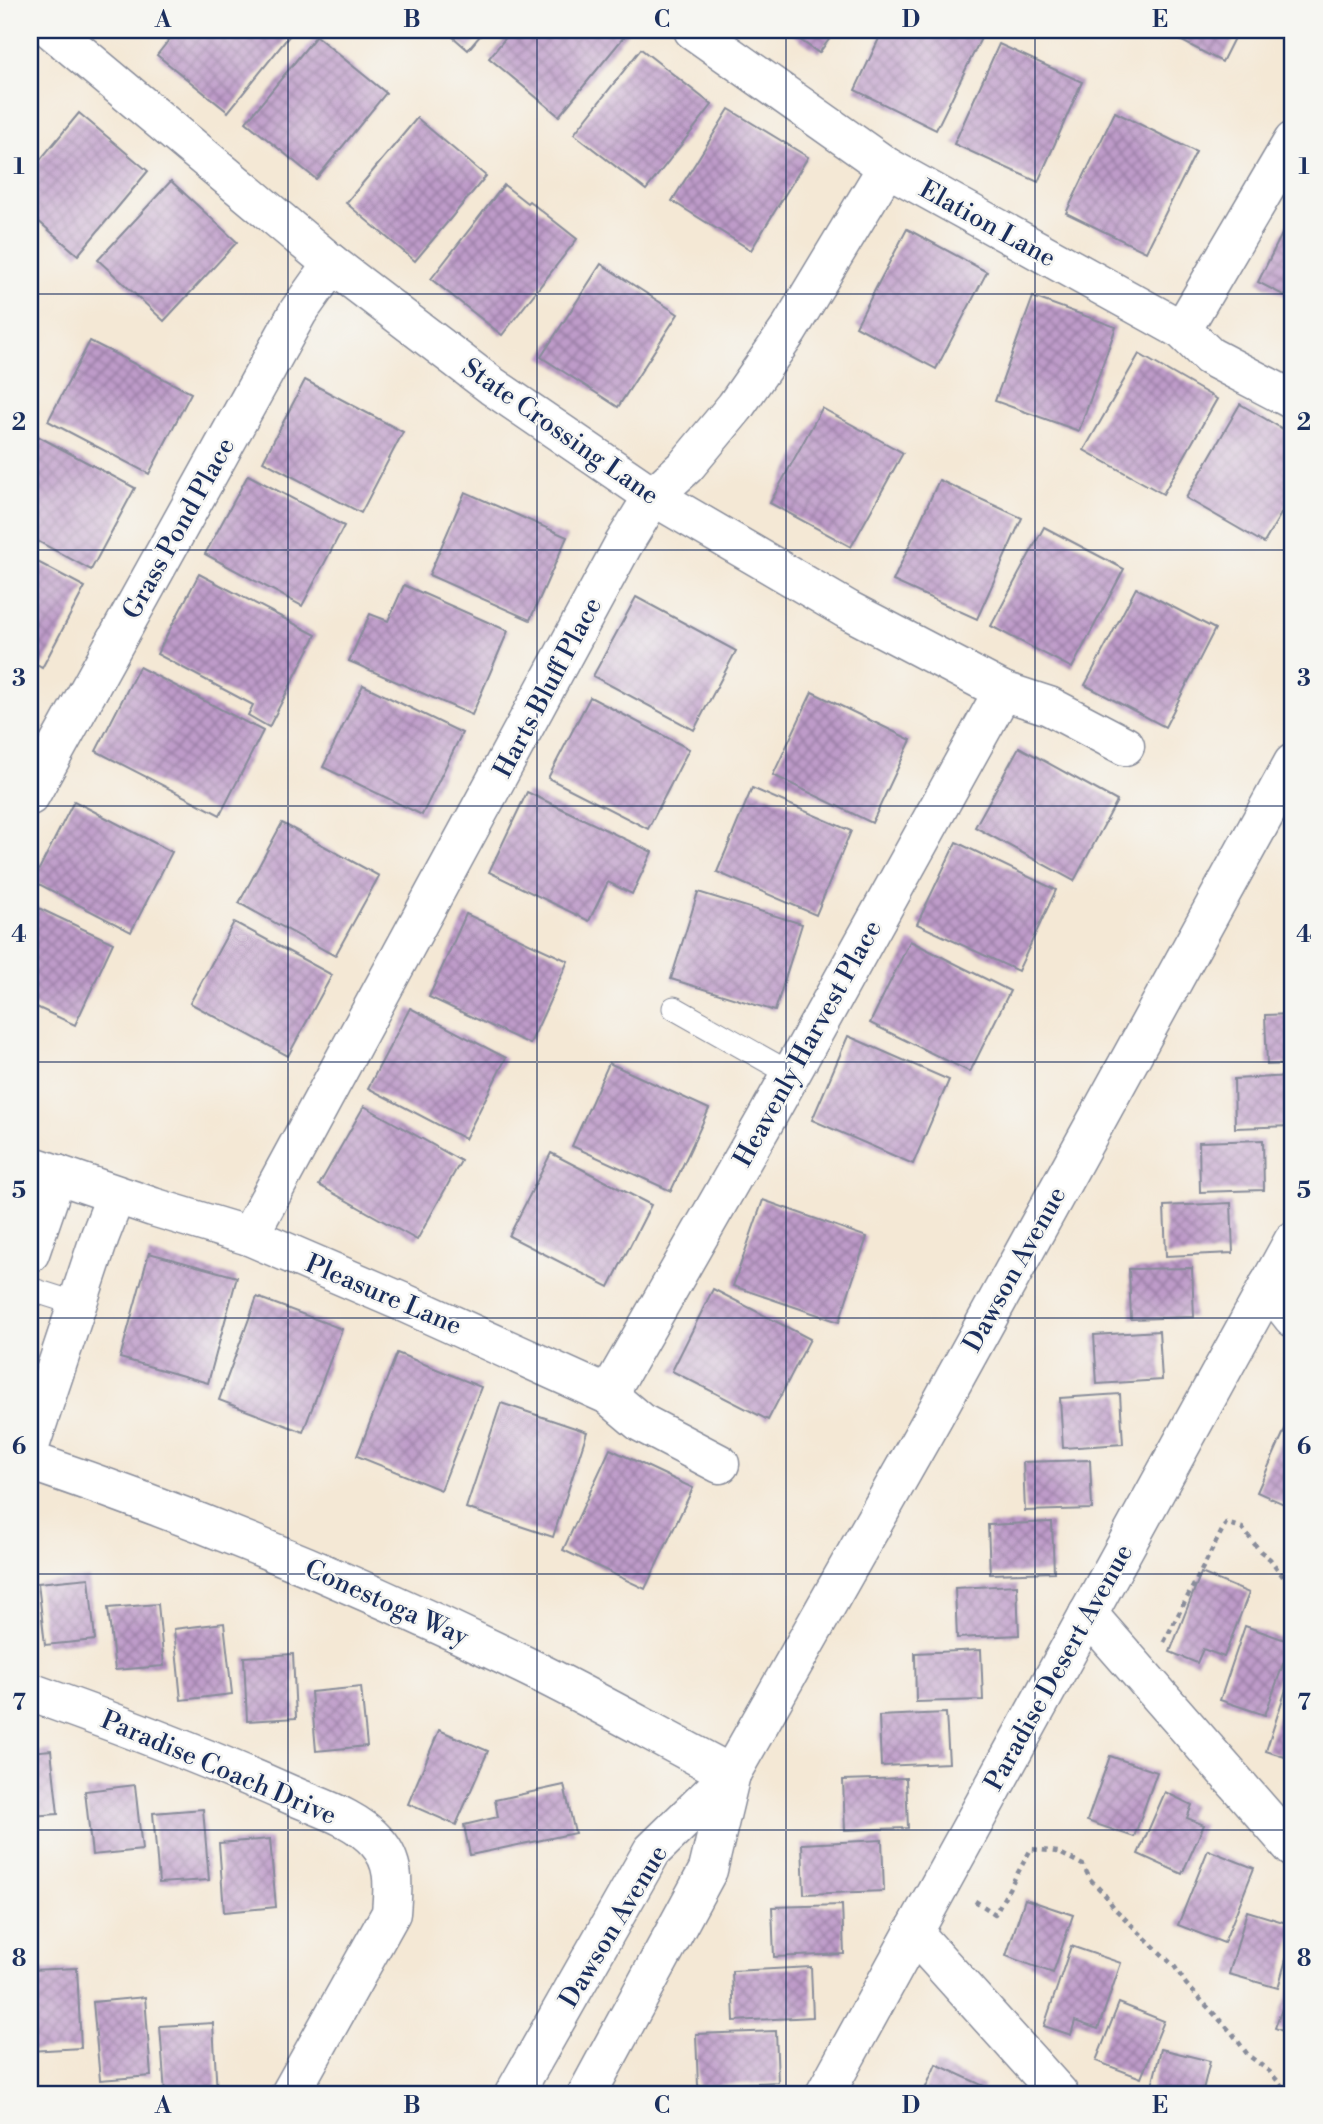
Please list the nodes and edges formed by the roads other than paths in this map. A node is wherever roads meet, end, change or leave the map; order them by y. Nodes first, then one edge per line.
1 (50, 30) edge
2 (693, 30) edge
3 (30, 49) edge
4 (1293, 141) edge
5 (887, 167) junction
6 (332, 264) junction
7 (1182, 330) junction
8 (1293, 400) edge
9 (653, 496) junction
10 (1003, 691) junction
11 (1125, 746) dead end
12 (1293, 763) edge
13 (30, 796) edge
14 (674, 1008) dead end
15 (790, 1074) junction
16 (43, 1169) edge
17 (116, 1195) junction
18 (249, 1236) junction
19 (1293, 1241) edge
20 (30, 1253) edge
21 (1268, 1286) junction
22 (30, 1289) edge
23 (77, 1304) junction
24 (1293, 1318) edge
25 (608, 1395) junction
26 (30, 1446) edge
27 (30, 1461) edge
28 (720, 1464) dead end
29 (1088, 1614) junction
30 (30, 1692) edge
31 (731, 1774) junction
32 (1293, 1848) edge
33 (913, 1932) junction
34 (290, 2094) edge
35 (514, 2094) edge
36 (587, 2094) edge
37 (825, 2094) edge
38 (1059, 2094) edge

1 - 3 street
1 - 6 street, State Crossing Lane
2 - 5 street, Elation Lane
4 - 7 street
5 - 7 street, Elation Lane
5 - 9 street, Harts Bluff Place
6 - 9 street, State Crossing Lane
6 - 13 street, Grass Pond Place
7 - 8 street, Elation Lane
9 - 10 street, State Crossing Lane
9 - 18 street, Harts Bluff Place
10 - 11 street, State Crossing Lane
10 - 15 street, Heavenly Harvest Place
12 - 31 street, Dawson Avenue
14 - 15 lane
15 - 25 street, Heavenly Harvest Place
16 - 17 street, Pleasure Lane
16 - 20 street
17 - 18 street, Pleasure Lane
17 - 23 street
18 - 25 street, Pleasure Lane
19 - 21 street, Paradise Desert Avenue
21 - 24 street
21 - 29 street, Paradise Desert Avenue
22 - 23 lane
23 - 26 street
25 - 28 street, Pleasure Lane
27 - 31 street, Conestoga Way
29 - 32 street
29 - 33 street, Paradise Desert Avenue
30 - 34 street, Paradise Coach Drive
31 - 35 street, Dawson Avenue
31 - 36 street, Dawson Avenue
33 - 37 street, Paradise Desert Avenue
33 - 38 street

